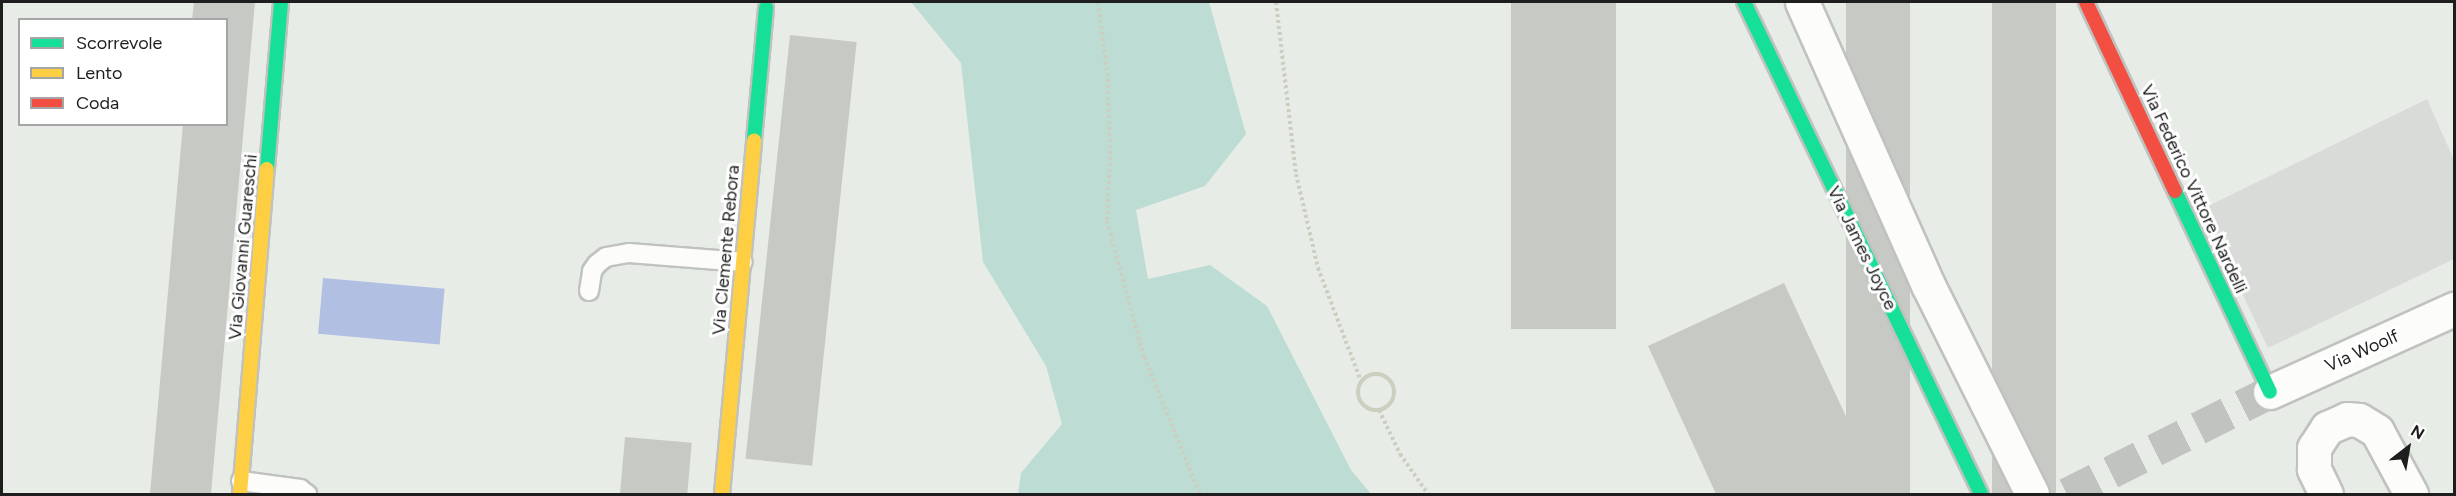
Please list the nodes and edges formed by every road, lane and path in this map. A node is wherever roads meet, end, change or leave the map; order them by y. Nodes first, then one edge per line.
1 (281, 2) edge
2 (1098, 2) edge
3 (1276, 2) edge
4 (1744, 2) edge
5 (1802, 2) edge
6 (2085, 2) edge
7 (766, 8) dead end
8 (743, 262) junction
9 (589, 291) dead end
10 (2454, 309) edge
11 (1361, 381) junction
12 (2270, 392) joint
13 (1379, 410) junction
14 (241, 488) edge
15 (307, 495) edge
16 (723, 495) edge
17 (1200, 495) edge
18 (1428, 495) edge
19 (1981, 495) edge
20 (2032, 495) edge
21 (2326, 495) edge
22 (2411, 495) edge

1 - 14 street, Via Giovanni Guareschi
2 - 17 path
3 - 11 path
4 - 19 street, Via James Joyce
5 - 20 street
6 - 12 street, Via Federico Vittore Nardelli
7 - 8 street, Via Clemente Rebora
8 - 9 lane
8 - 16 street, Via Clemente Rebora
10 - 12 street, Via Woolf
11 - 13 path
11 - 13 path
13 - 18 path
14 - 15 lane
21 - 22 street

